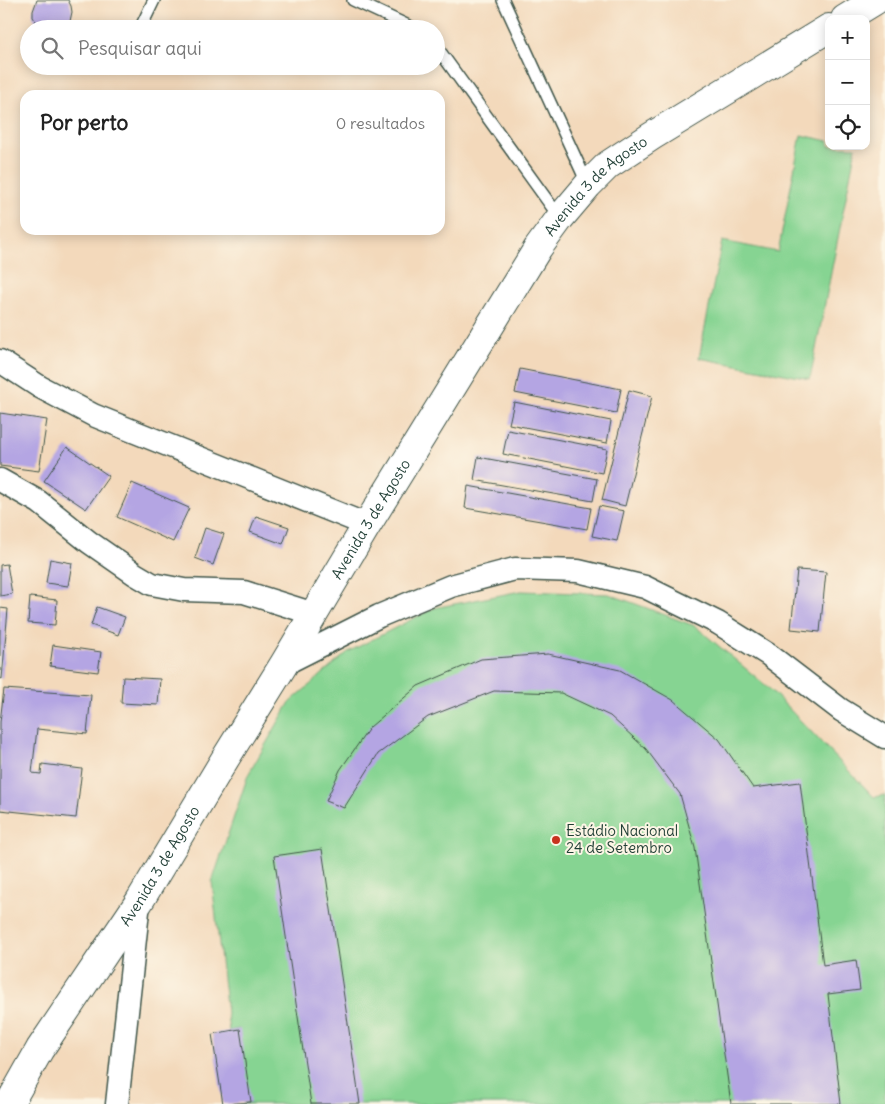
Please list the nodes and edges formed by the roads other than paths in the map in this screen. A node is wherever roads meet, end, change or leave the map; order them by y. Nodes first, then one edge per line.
1 (154, 0) edge
2 (353, 0) edge
3 (503, 0) edge
4 (876, 0) edge
5 (852, 15) edge
6 (144, 20) edge
7 (396, 20) edge
8 (825, 30) edge
9 (445, 58) edge
10 (588, 185) junction
11 (560, 218) junction
12 (0, 361) edge
13 (0, 480) edge
14 (367, 525) junction
15 (314, 614) junction
16 (284, 664) junction
17 (885, 736) edge
18 (139, 902) junction
19 (8, 1104) edge
20 (117, 1104) edge

1 - 6 lane
2 - 7 lane
3 - 10 lane
4 - 5 street
8 - 10 street, Avenida 3 de Agosto
9 - 11 lane
10 - 11 street, Avenida 3 de Agosto
11 - 14 street, Avenida 3 de Agosto
12 - 14 street
13 - 15 street
14 - 15 street, Avenida 3 de Agosto
15 - 16 street, Avenida 3 de Agosto
16 - 17 street
16 - 18 street, Avenida 3 de Agosto
18 - 19 street, Avenida 3 de Agosto
18 - 20 street

